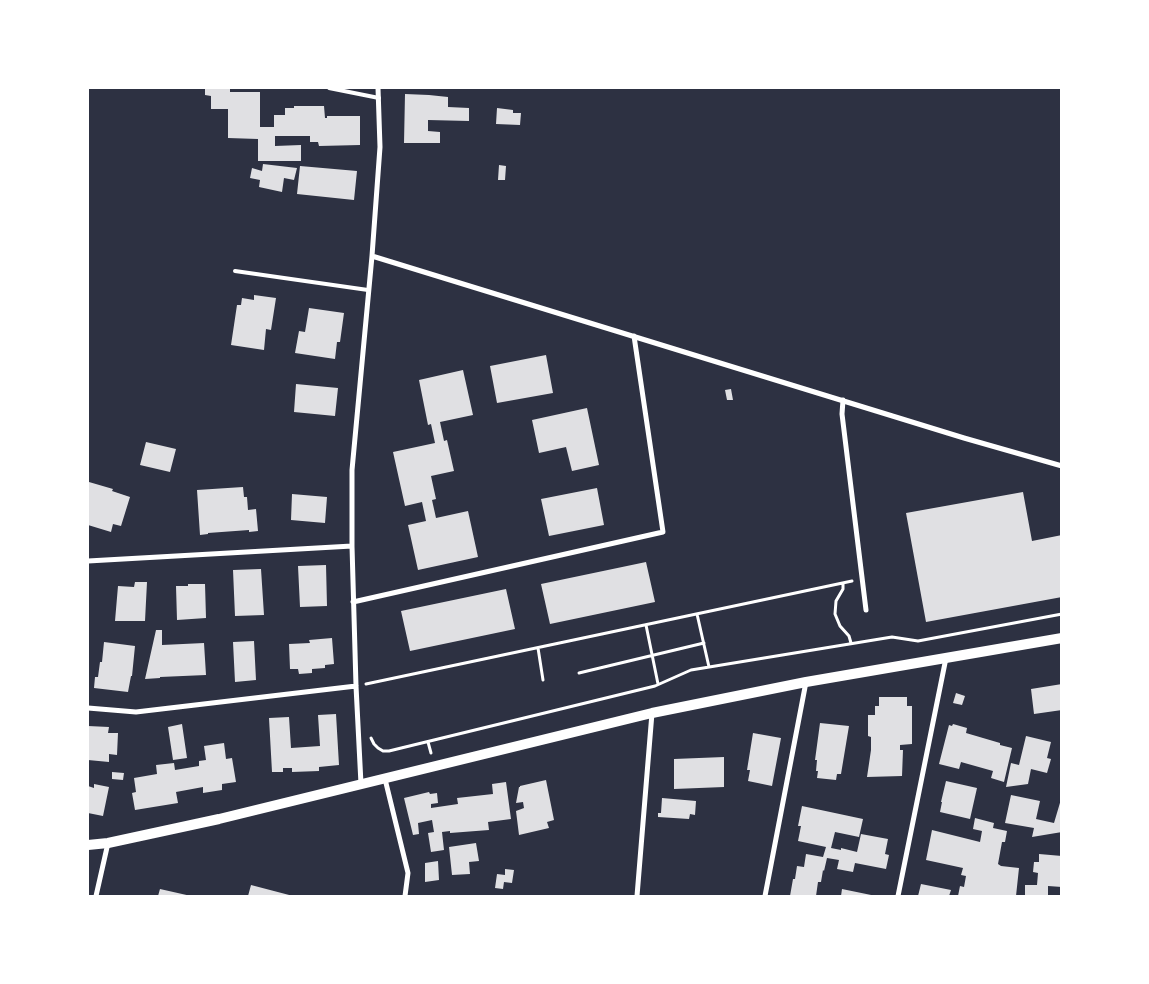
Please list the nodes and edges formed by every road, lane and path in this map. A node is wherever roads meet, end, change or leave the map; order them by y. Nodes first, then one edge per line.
1 (329, 88) edge
2 (378, 88) edge
3 (379, 98) junction
4 (372, 256) junction
5 (235, 272) dead end
6 (368, 290) junction
7 (634, 336) junction
8 (843, 400) junction
9 (1062, 466) edge
10 (352, 546) junction
11 (88, 561) edge
12 (862, 579) junction
13 (843, 583) junction
14 (354, 602) junction
15 (866, 610) dead end
16 (697, 614) junction
17 (1062, 614) edge
18 (646, 625) junction
19 (1062, 638) edge
20 (704, 643) junction
21 (852, 643) junction
22 (538, 648) junction
23 (652, 655) junction
24 (946, 658) junction
25 (709, 667) junction
26 (579, 673) dead end
27 (543, 680) dead end
28 (806, 682) junction
29 (658, 684) junction
30 (356, 686) junction
31 (88, 708) edge
32 (652, 712) junction
33 (370, 734) dead end
34 (384, 778) junction
35 (361, 784) junction
36 (108, 843) junction
37 (88, 845) edge
38 (96, 896) edge
39 (405, 896) edge
40 (637, 896) edge
41 (766, 896) edge
42 (898, 896) edge

1 - 3 lane
2 - 3 street
3 - 4 street
4 - 6 street
4 - 7 street
5 - 6 lane
6 - 10 street
7 - 8 street
7 - 14 street
8 - 9 street
8 - 12 street
10 - 11 street
10 - 14 street
12 - 13 path
12 - 15 street
13 - 16 path
13 - 21 path
14 - 30 street
16 - 18 path
16 - 20 path
17 - 21 path
18 - 22 path
18 - 23 path
19 - 24 main road
20 - 23 path
20 - 25 path
21 - 25 path
22 - 27 path
22 - 30 path
23 - 26 path
23 - 29 path
24 - 28 main road
24 - 42 street
25 - 29 path
28 - 32 main road
28 - 41 street
29 - 33 path
30 - 31 street
30 - 35 street
32 - 34 main road
32 - 40 street
34 - 35 main road
34 - 39 street
35 - 36 main road
36 - 37 main road
36 - 38 street

